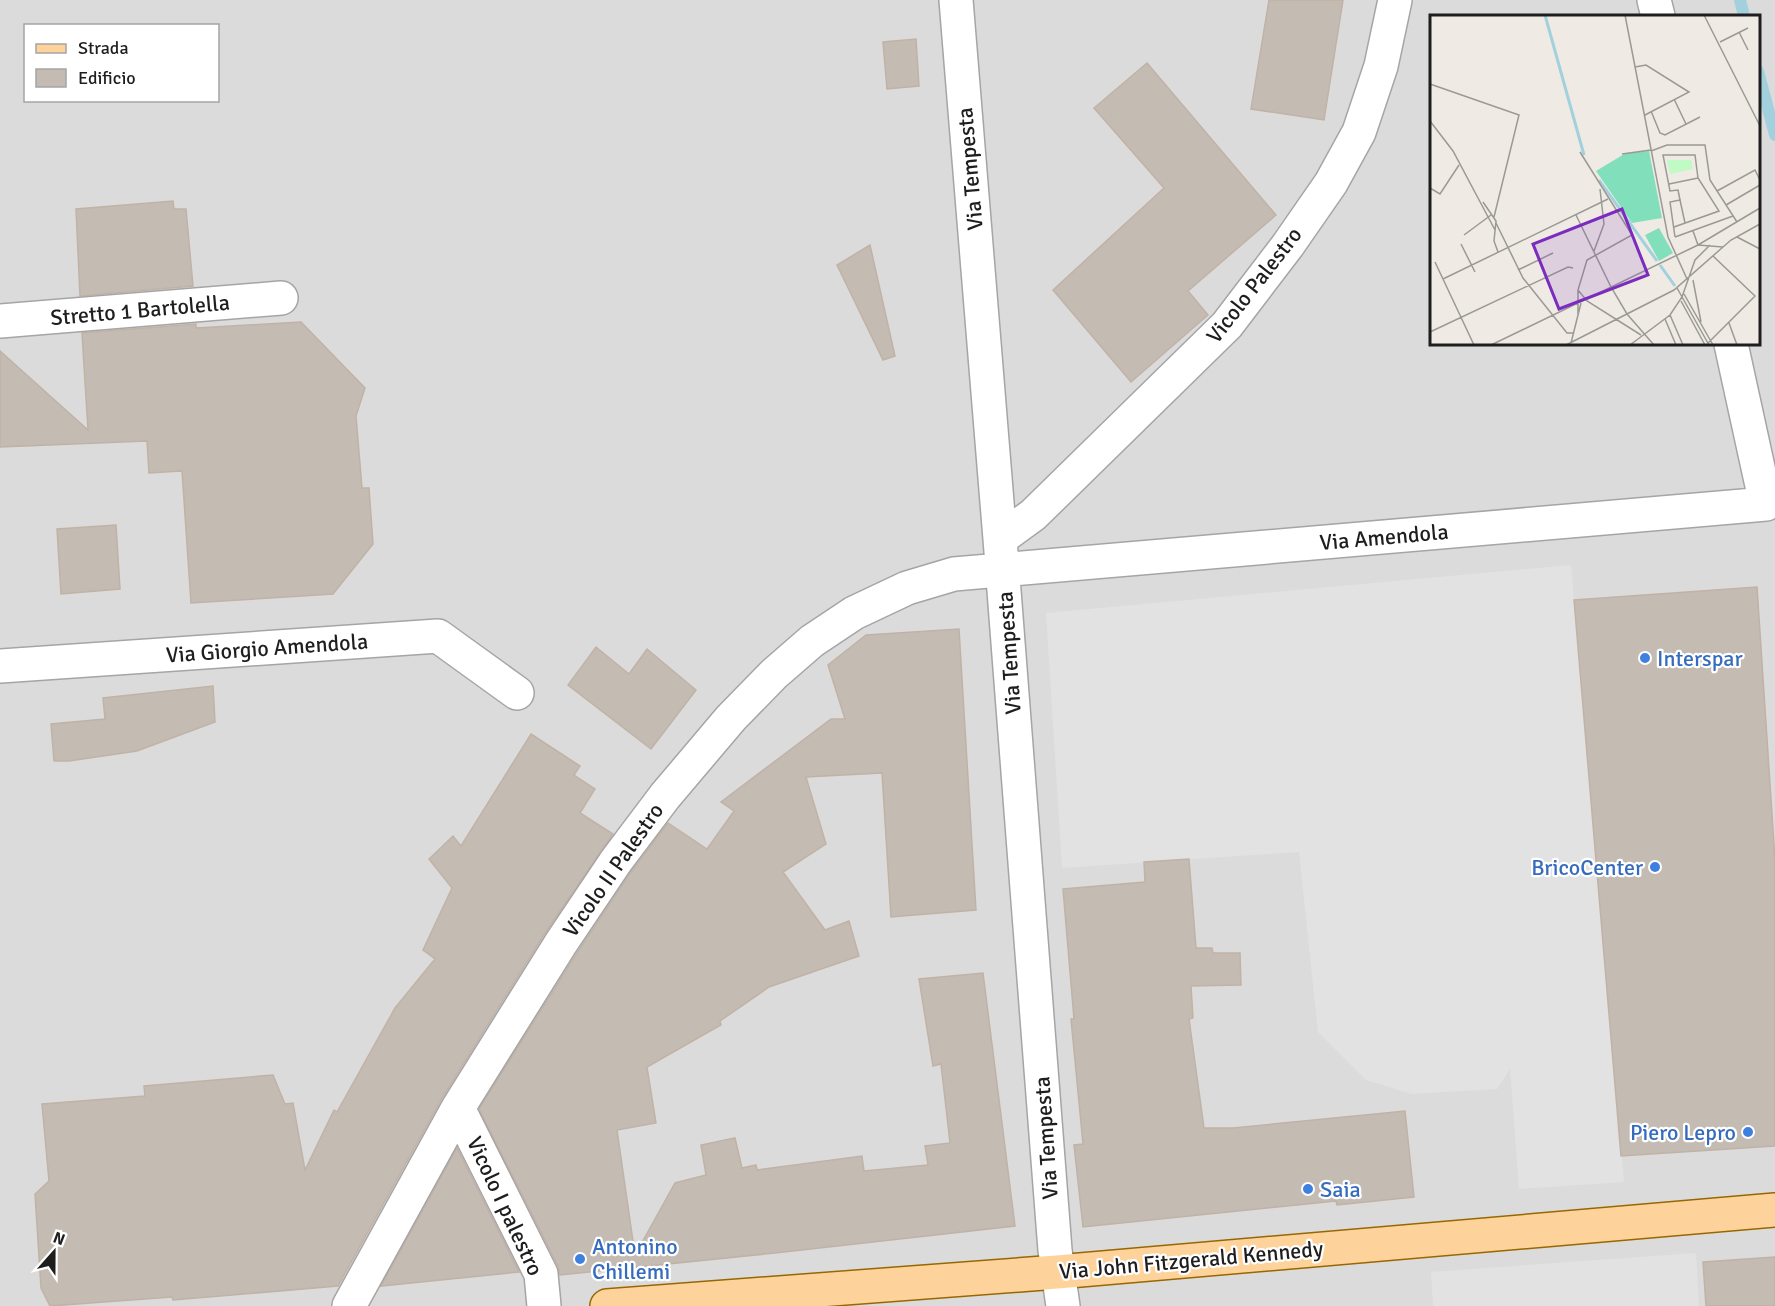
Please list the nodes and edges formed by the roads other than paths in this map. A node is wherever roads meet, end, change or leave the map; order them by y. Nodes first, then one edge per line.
1 (956, 0) edge
2 (1395, 0) edge
3 (1654, 0) edge
4 (1658, 15) edge
5 (281, 298) dead end
6 (0, 321) edge
7 (1731, 345) edge
8 (1001, 554) junction
9 (0, 666) edge
10 (517, 693) dead end
11 (458, 1108) junction
12 (1775, 1210) edge
13 (1057, 1272) junction
14 (349, 1306) edge
15 (544, 1306) edge
16 (607, 1306) edge
17 (1063, 1306) edge

1 - 8 street, Via Tempesta
2 - 8 street, Vicolo Palestro
3 - 4 street
5 - 6 street, Stretto 1 Bartolella
7 - 8 street, Via Amendola
8 - 11 street, Vicolo II Palestro
8 - 13 street, Via Tempesta
9 - 10 street, Via Giorgio Amendola
11 - 14 street, Vicolo II Palestro
11 - 15 street, Vicolo I palestro
12 - 13 main road, Via John Fitzgerald Kennedy
13 - 16 main road, Via John Fitzgerald Kennedy
13 - 17 street, Via Tempesta

